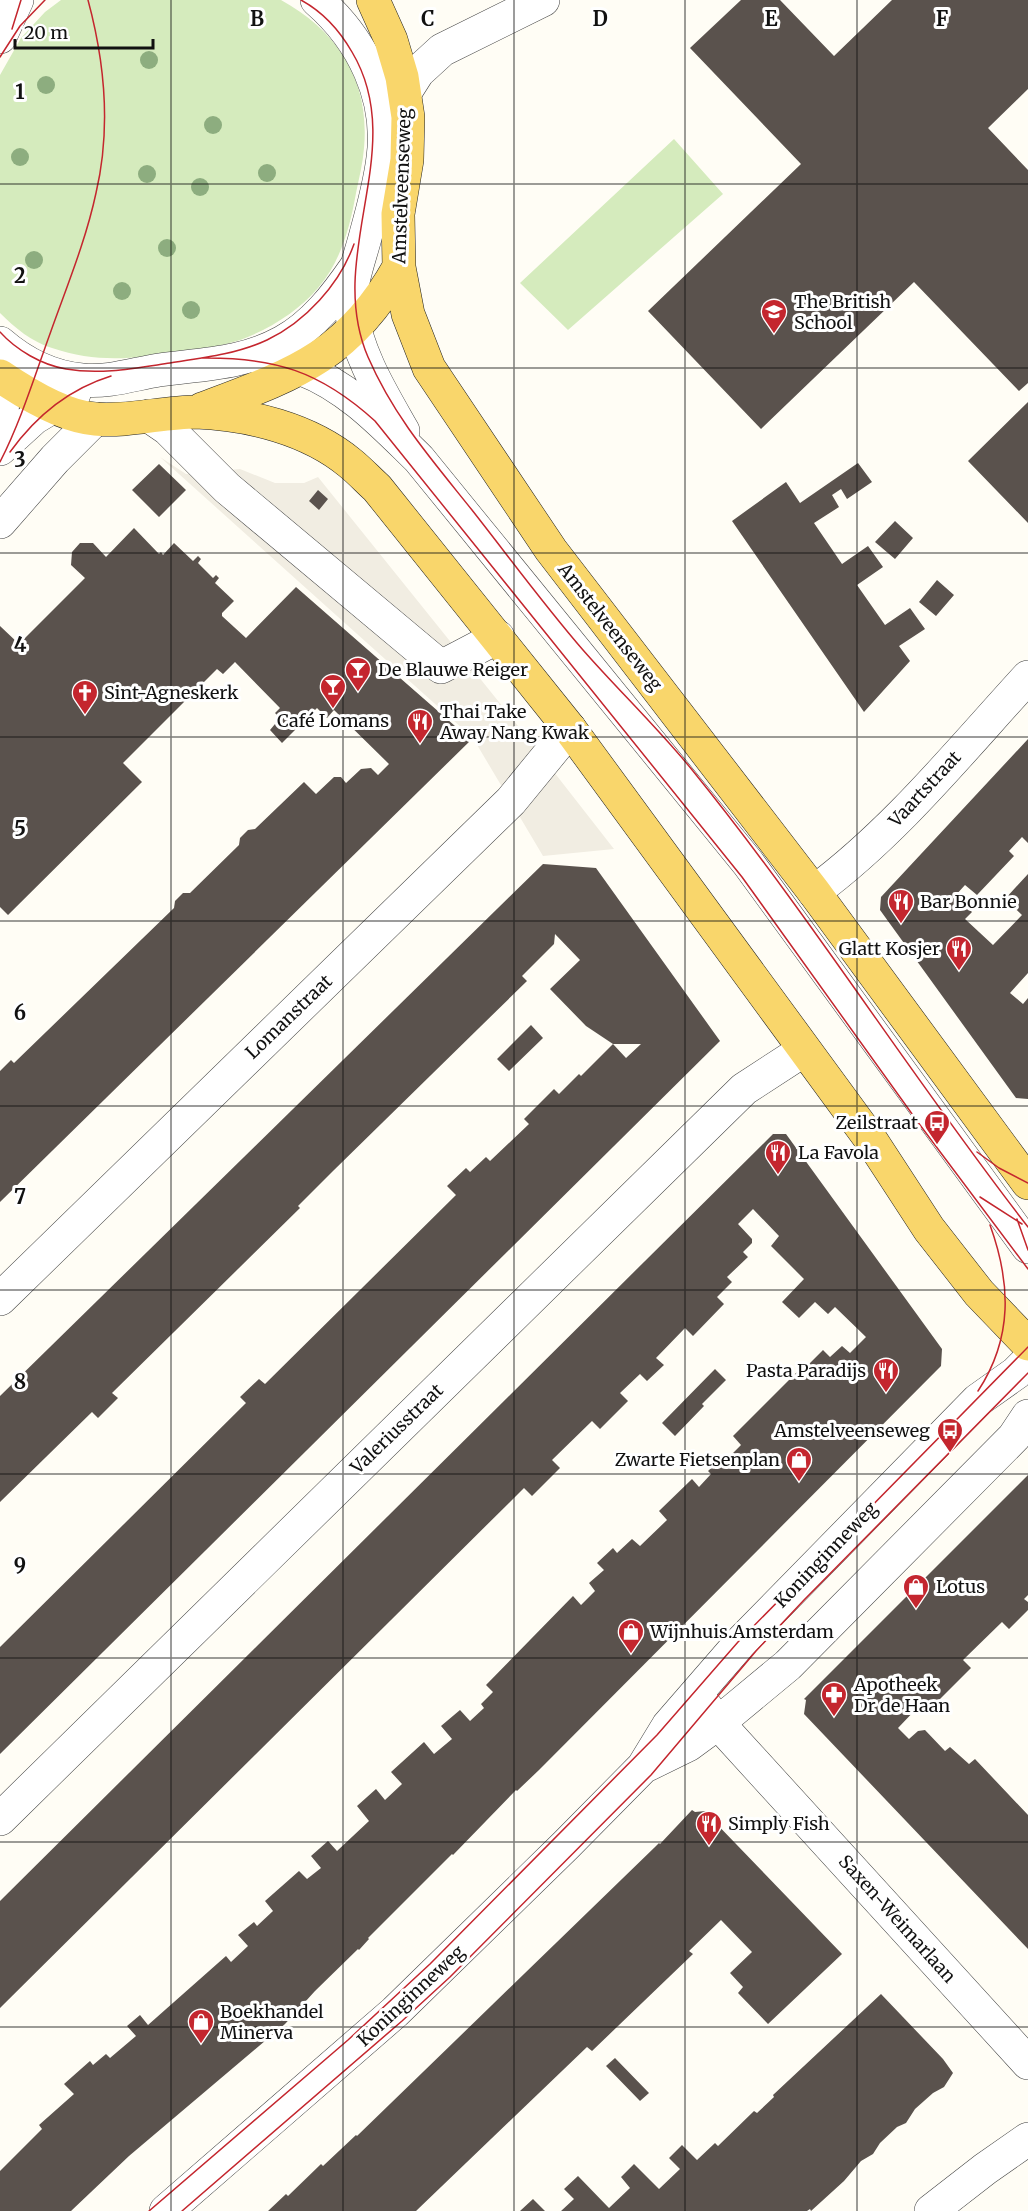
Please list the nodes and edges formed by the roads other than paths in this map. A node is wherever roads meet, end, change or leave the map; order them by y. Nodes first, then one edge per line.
1 (35, 0) edge
2 (317, 0) edge
3 (373, 0) edge
4 (543, 0) edge
5 (8, 15) edge
6 (404, 94) junction
7 (357, 266) junction
8 (399, 267) junction
9 (356, 328) junction
10 (0, 343) edge
11 (253, 356) junction
12 (302, 369) junction
13 (1, 373) edge
14 (109, 380) junction
15 (52, 406) junction
16 (195, 412) junction
17 (149, 416) junction
18 (95, 419) junction
19 (0, 431) edge
20 (0, 449) edge
21 (419, 459) junction
22 (0, 522) edge
23 (498, 637) junction
24 (1028, 677) edge
25 (570, 729) junction
26 (814, 892) junction
27 (804, 1050) junction
28 (1028, 1183) edge
29 (1028, 1247) edge
30 (0, 1299) edge
31 (1028, 1344) edge
32 (1028, 1361) edge
33 (1028, 1416) edge
34 (698, 1692) junction
35 (718, 1723) junction
36 (643, 1767) junction
37 (0, 1819) edge
38 (1028, 2063) edge
39 (1028, 2139) edge
40 (166, 2211) edge
41 (931, 2211) edge

1 - 5 street
2 - 7 street, Amstelveenseweg
3 - 6 main road, Amstelveenseweg
4 - 6 street
6 - 8 main road, Amstelveenseweg
7 - 9 street, Amstelveenseweg
7 - 11 street, Amstelveenseweg
8 - 9 main road
8 - 26 main road, Amstelveenseweg
9 - 12 main road
9 - 21 street, Amstelveenseweg
10 - 14 street, Amstelveenseweg
11 - 12 street, Amstelveenseweg
11 - 14 street, Amstelveenseweg
12 - 16 main road
12 - 21 street, Amstelveenseweg
13 - 15 main road
13 - 19 street
14 - 15 street
15 - 18 main road
15 - 20 street
16 - 17 main road
16 - 23 main road
17 - 18 main road
17 - 23 street
18 - 22 street
21 - 29 street, Amstelveenseweg
23 - 25 main road
24 - 26 street, Vaartstraat
25 - 27 main road
25 - 30 street, Lomanstraat
26 - 28 main road, Amstelveenseweg
27 - 31 main road
27 - 37 street, Valeriusstraat
32 - 34 street, Koninginneweg
33 - 35 street, Koninginneweg
34 - 35 street, Saxen-Weimarlaan
34 - 36 street, Koninginneweg
35 - 36 street, Koninginneweg
35 - 38 street, Saxen-Weimarlaan
36 - 40 street, Koninginneweg
39 - 41 street

